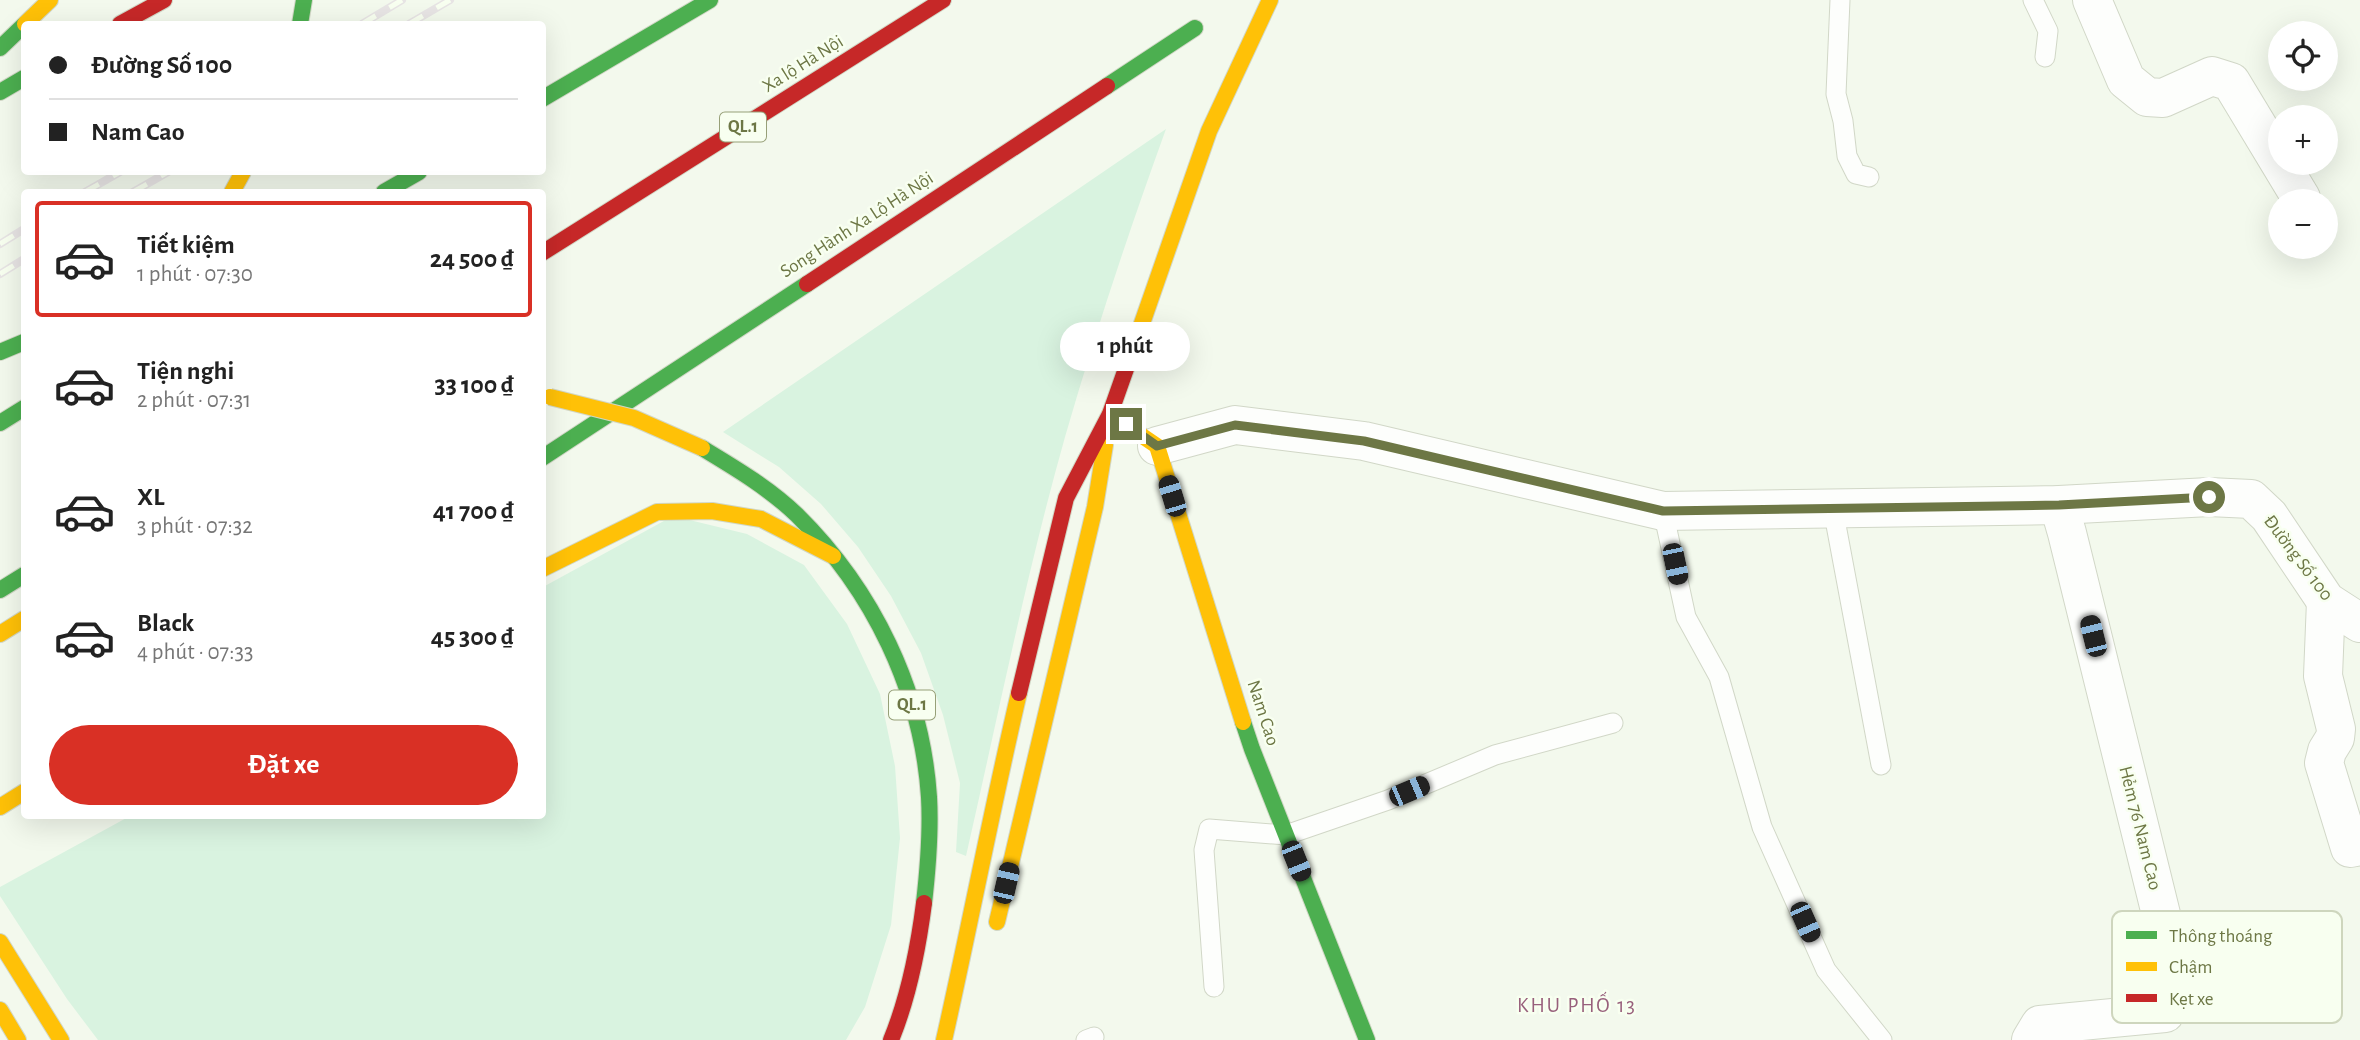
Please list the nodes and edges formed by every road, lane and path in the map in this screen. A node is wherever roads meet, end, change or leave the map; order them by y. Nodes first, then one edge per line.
1 (50, 0) edge
2 (164, 0) edge
3 (304, 0) edge
4 (710, 0) edge
5 (943, 0) edge
6 (1270, 0) edge
7 (1840, 0) edge
8 (2033, 0) edge
9 (2092, 0) edge
10 (29, 21) edge
11 (126, 21) edge
12 (300, 21) edge
13 (1195, 28) dead end
14 (21, 29) edge
15 (0, 48) edge
16 (2045, 57) dead end
17 (21, 80) edge
18 (0, 92) edge
19 (546, 97) edge
20 (414, 175) edge
21 (1869, 177) dead end
22 (389, 189) edge
23 (2296, 189) edge
24 (546, 250) edge
25 (21, 343) edge
26 (0, 352) edge
27 (546, 397) edge
28 (21, 410) edge
29 (1110, 414) junction
30 (0, 423) edge
31 (1157, 446) junction
32 (546, 455) edge
33 (2059, 505) junction
34 (1833, 509) junction
35 (1663, 511) junction
36 (833, 556) junction
37 (546, 567) edge
38 (21, 577) edge
39 (0, 590) edge
40 (2326, 601) junction
41 (21, 621) edge
42 (2360, 623) edge
43 (0, 634) edge
44 (1613, 723) dead end
45 (1881, 765) dead end
46 (21, 794) edge
47 (0, 807) edge
48 (1286, 835) junction
49 (2360, 846) edge
50 (2160, 911) edge
51 (994, 935) dead end
52 (0, 942) edge
53 (1214, 987) dead end
54 (4, 1016) edge
55 (2112, 1018) edge
56 (18, 1040) edge
57 (61, 1040) edge
58 (891, 1040) edge
59 (944, 1040) edge
60 (1367, 1040) edge
61 (1882, 1040) edge
62 (2031, 1040) edge

1 - 10 main road
2 - 11 main road
3 - 12 main road
4 - 19 main road
5 - 24 main road, Xa lộ Hà Nội / QL.1
6 - 29 main road
7 - 21 lane
8 - 16 lane
9 - 23 street
13 - 32 main road, Song Hành Xa Lộ Hà Nội
14 - 15 main road
17 - 18 main road
20 - 22 main road
25 - 26 main road
27 - 36 main road, QL.1, bridge
28 - 30 main road
29 - 31 main road
29 - 51 main road
29 - 59 main road
31 - 35 street, Đường Số 100
31 - 48 main road, Nam Cao
33 - 34 street, Đường Số 100
33 - 40 street, Đường Số 100
33 - 50 street, Hẻm 76 Nam Cao
34 - 35 street, Đường Số 100
34 - 45 lane
35 - 61 lane
36 - 37 main road
36 - 58 main road, QL.1
38 - 39 main road
40 - 42 street, Đường Số 100
40 - 49 street
41 - 43 main road
44 - 48 lane
46 - 47 main road
48 - 53 lane
48 - 60 main road, Nam Cao
52 - 57 main road
54 - 56 main road
55 - 62 street, Hẻm 76 Nam Cao

